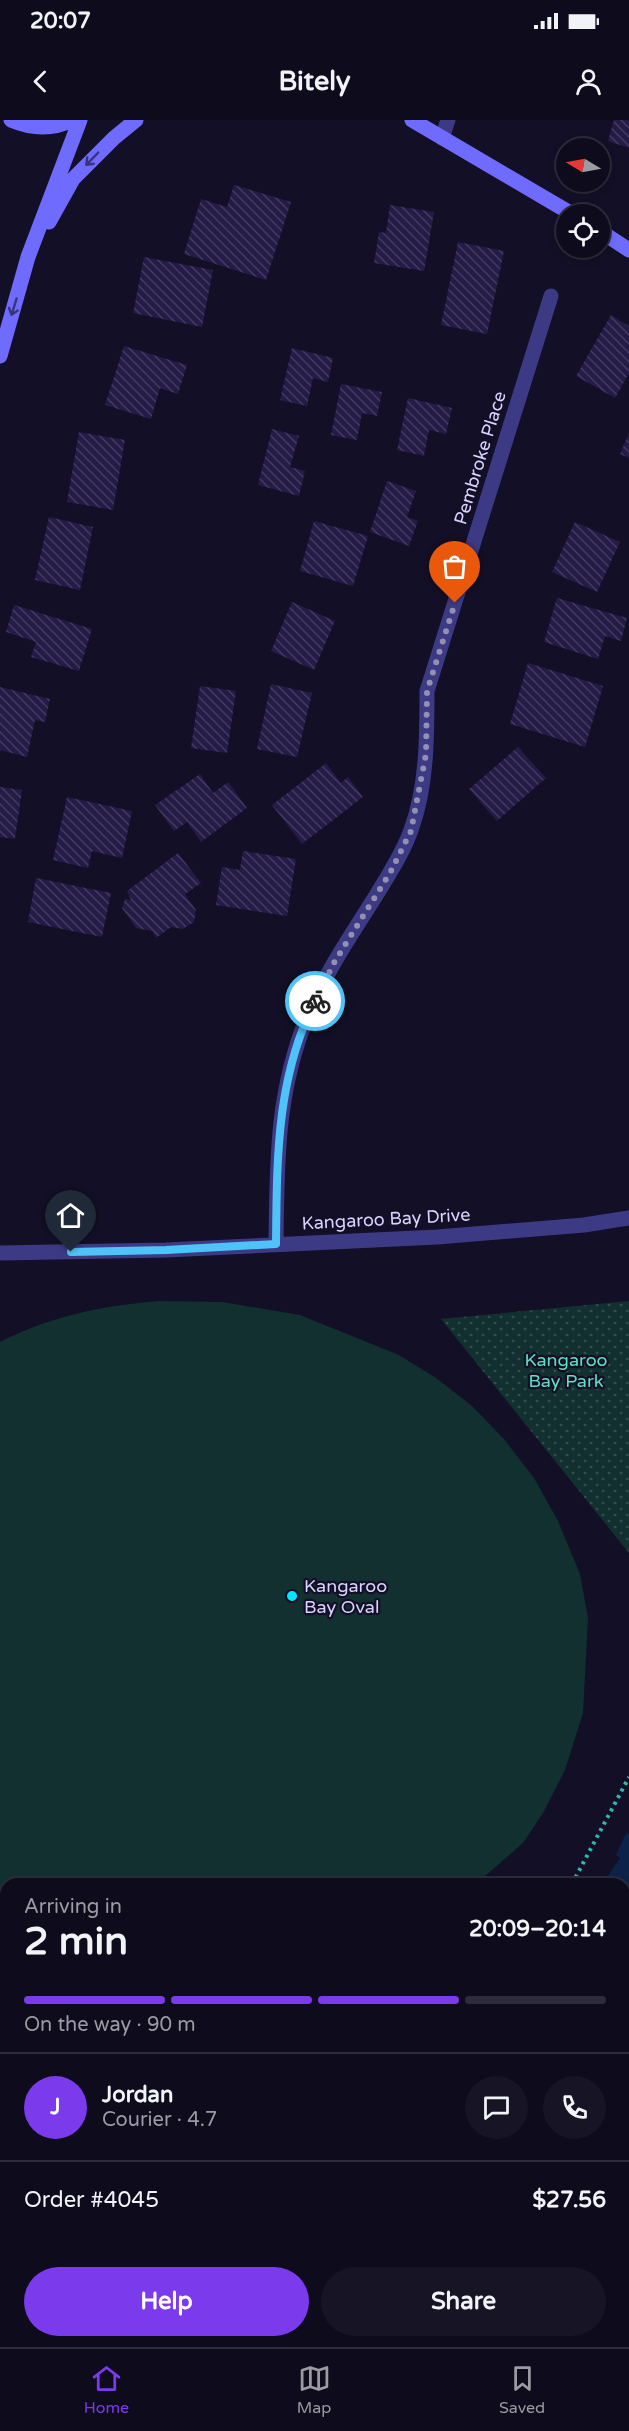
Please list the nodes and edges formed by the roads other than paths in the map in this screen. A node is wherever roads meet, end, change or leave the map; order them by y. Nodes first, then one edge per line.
1 (10, 120) edge
2 (72, 120) edge
3 (80, 120) edge
4 (136, 120) edge
5 (412, 120) edge
6 (448, 120) edge
7 (442, 138) junction
8 (556, 205) edge
9 (610, 238) edge
10 (629, 250) edge
11 (28, 257) junction
12 (551, 296) dead end
13 (0, 357) edge
14 (629, 1218) edge
15 (276, 1244) junction
16 (0, 1254) edge

1 - 2 main road
3 - 11 main road
4 -> 11 main road
5 - 7 main road
6 - 7 street
7 - 8 main road
9 - 10 main road
11 -> 13 main road
12 - 15 street, Pembroke Place
14 - 15 street, Kangaroo Bay Drive
15 - 16 street, Kangaroo Bay Drive

